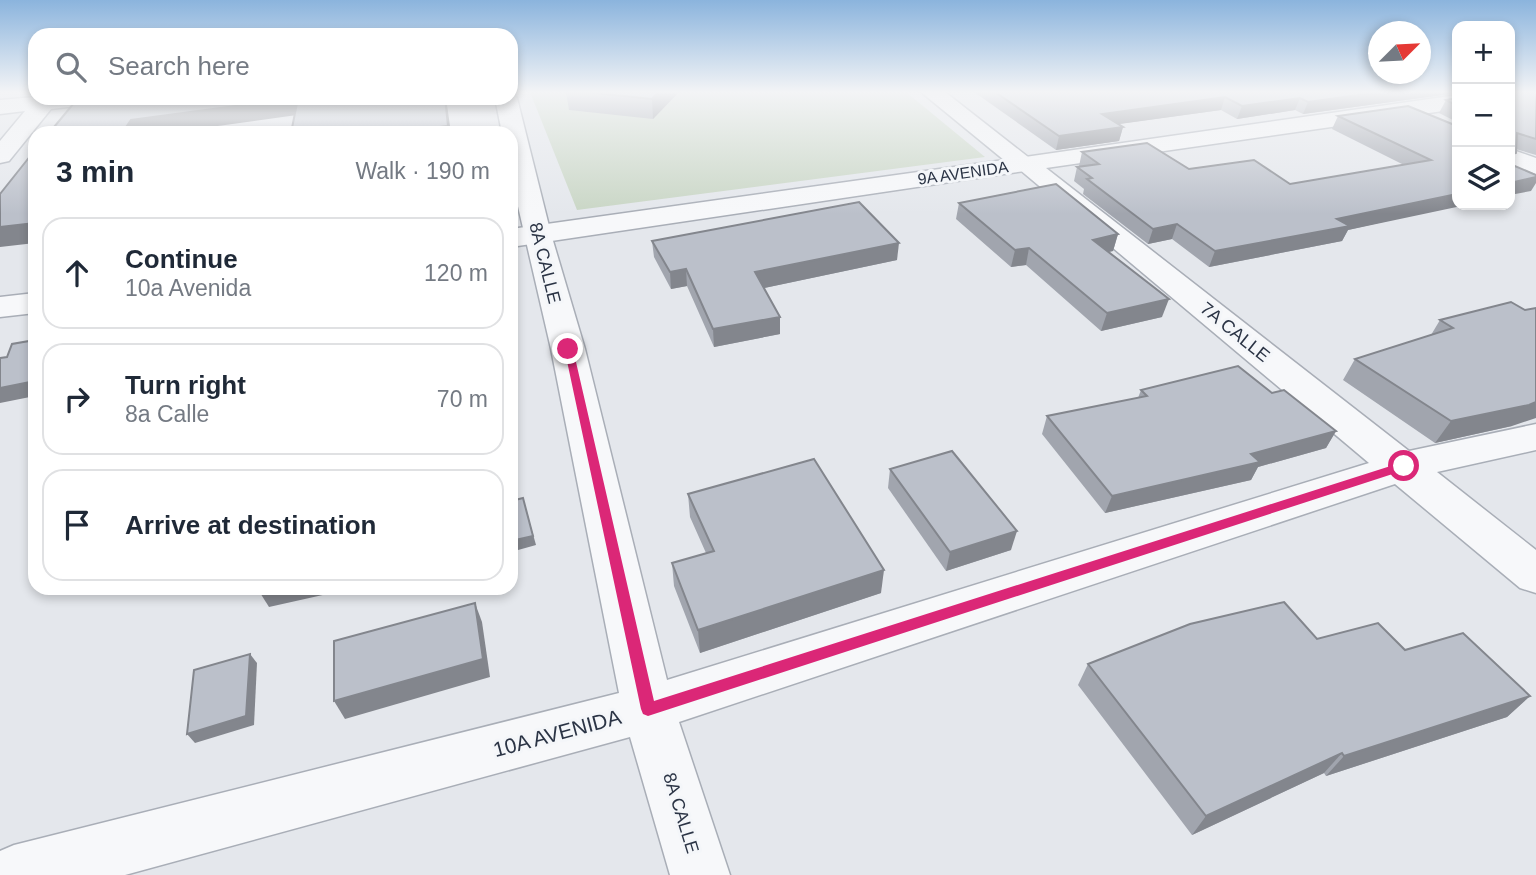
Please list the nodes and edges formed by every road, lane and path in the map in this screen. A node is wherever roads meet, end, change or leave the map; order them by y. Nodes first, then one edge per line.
1 (19, 133) edge
2 (984, 133) edge
3 (1243, 133) edge
4 (0, 156) edge
5 (1515, 158) edge
6 (1024, 164) junction
7 (1536, 167) edge
8 (518, 190) edge
9 (524, 236) edge
10 (28, 304) edge
11 (0, 307) edge
12 (1536, 437) edge
13 (1404, 466) junction
14 (1536, 575) edge
15 (648, 709) junction
16 (14, 875) edge
17 (700, 875) edge

1 - 4 street
2 - 6 street, 7A CALLE
3 - 6 street, 9A AVENIDA
5 - 7 street
6 - 9 street, 9A AVENIDA
6 - 13 street, 7A CALLE
8 - 9 street, 8A CALLE
9 - 15 street, 8A CALLE
10 - 11 street
12 - 13 street, 10A AVENIDA
13 - 14 street, 7A CALLE
13 - 15 street, 10A AVENIDA
15 - 16 street, 10A AVENIDA
15 - 17 street, 8A CALLE

